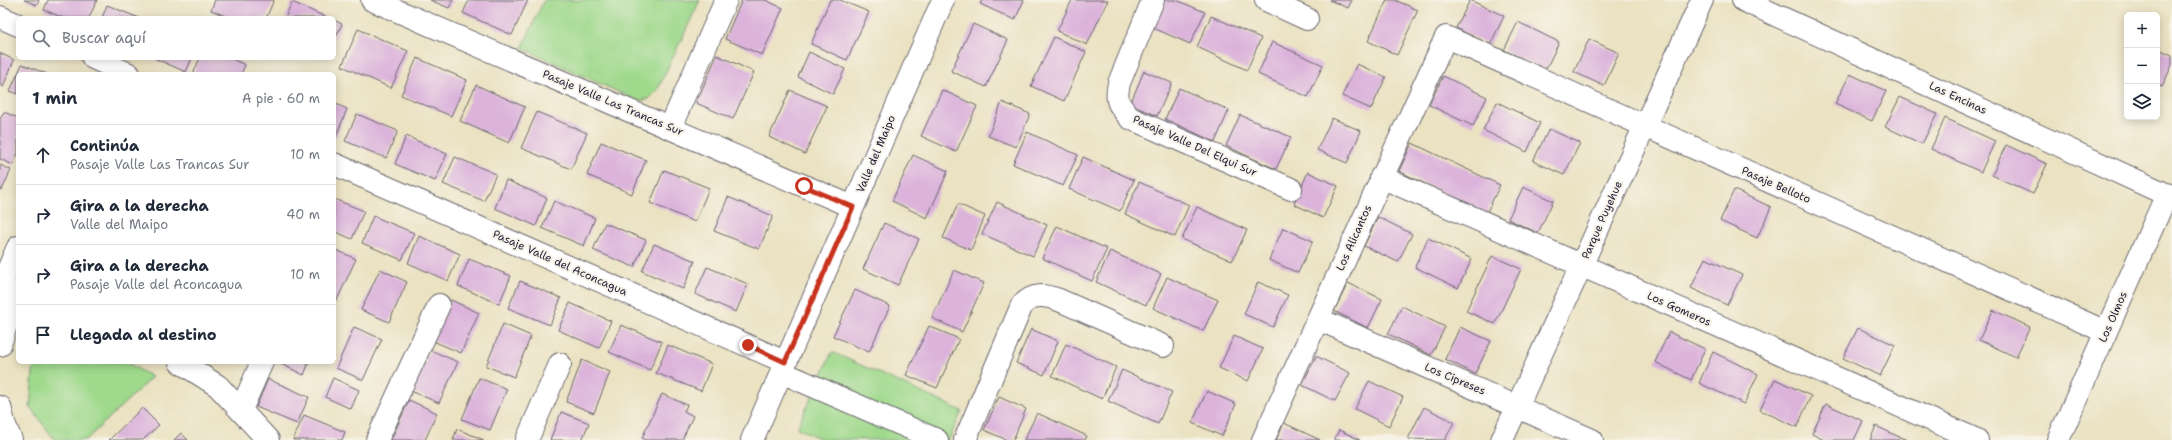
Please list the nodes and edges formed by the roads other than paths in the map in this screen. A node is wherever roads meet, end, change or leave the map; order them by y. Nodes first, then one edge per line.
1 (372, 0) edge
2 (726, 0) edge
3 (943, 0) edge
4 (1153, 0) edge
5 (1266, 0) edge
6 (1702, 0) edge
7 (1743, 0) edge
8 (0, 17) edge
9 (1307, 19) dead end
10 (16, 24) edge
11 (1446, 37) joint
12 (98, 60) edge
13 (124, 72) edge
14 (1645, 126) junction
15 (670, 128) junction
16 (336, 165) edge
17 (1381, 177) junction
18 (1291, 189) dead end
19 (2170, 196) edge
20 (853, 207) junction
21 (16, 253) edge
22 (1581, 265) junction
23 (7, 280) edge
24 (439, 305) dead end
25 (1318, 319) junction
26 (2106, 332) junction
27 (0, 345) edge
28 (1163, 346) dead end
29 (183, 364) edge
30 (261, 364) edge
31 (560, 364) dead end
32 (783, 367) junction
33 (1517, 406) junction
34 (0, 407) edge
35 (241, 410) junction
36 (11, 440) edge
37 (268, 440) edge
38 (377, 440) edge
39 (527, 440) edge
40 (752, 440) edge
41 (937, 440) edge
42 (965, 440) edge
43 (1263, 440) edge
44 (1502, 440) edge
45 (1592, 440) edge
46 (1977, 440) edge
47 (2058, 440) edge

1 - 15 street, Pasaje Valle Las Trancas Sur
2 - 15 street
3 - 20 street, Valle del Maipo
4 - 18 street, Pasaje Valle Del Elqui Sur
5 - 9 street
6 - 14 street, Parque Puyehue
7 - 19 street, Las Encinas
8 - 10 street
11 - 14 street, Pasaje Belloto
11 - 17 street, Los Alicantos
12 - 13 street
14 - 22 street, Parque Puyehue
14 - 26 street, Pasaje Belloto
15 - 20 street, Pasaje Valle Las Trancas Sur
16 - 32 street, Pasaje Valle del Aconcagua
17 - 22 street, Los Gomeros
17 - 25 street, Los Alicantos
19 - 26 street, Los Olmos
20 - 32 street, Valle del Maipo
21 - 23 street
22 - 33 street, Parque Puyehue
22 - 46 street, Los Gomeros
23 - 27 street
24 - 38 street
25 - 33 street, Los Cipreses
25 - 43 street, Los Alicantos
26 - 47 street, Los Olmos
28 - 42 street
29 - 35 street
30 - 35 street
31 - 39 street
32 - 40 street, Valle del Maipo
32 - 41 street, Pasaje Valle del Aconcagua
33 - 44 street, Parque Puyehue
33 - 45 street, Los Cipreses
34 - 36 street
35 - 37 street

